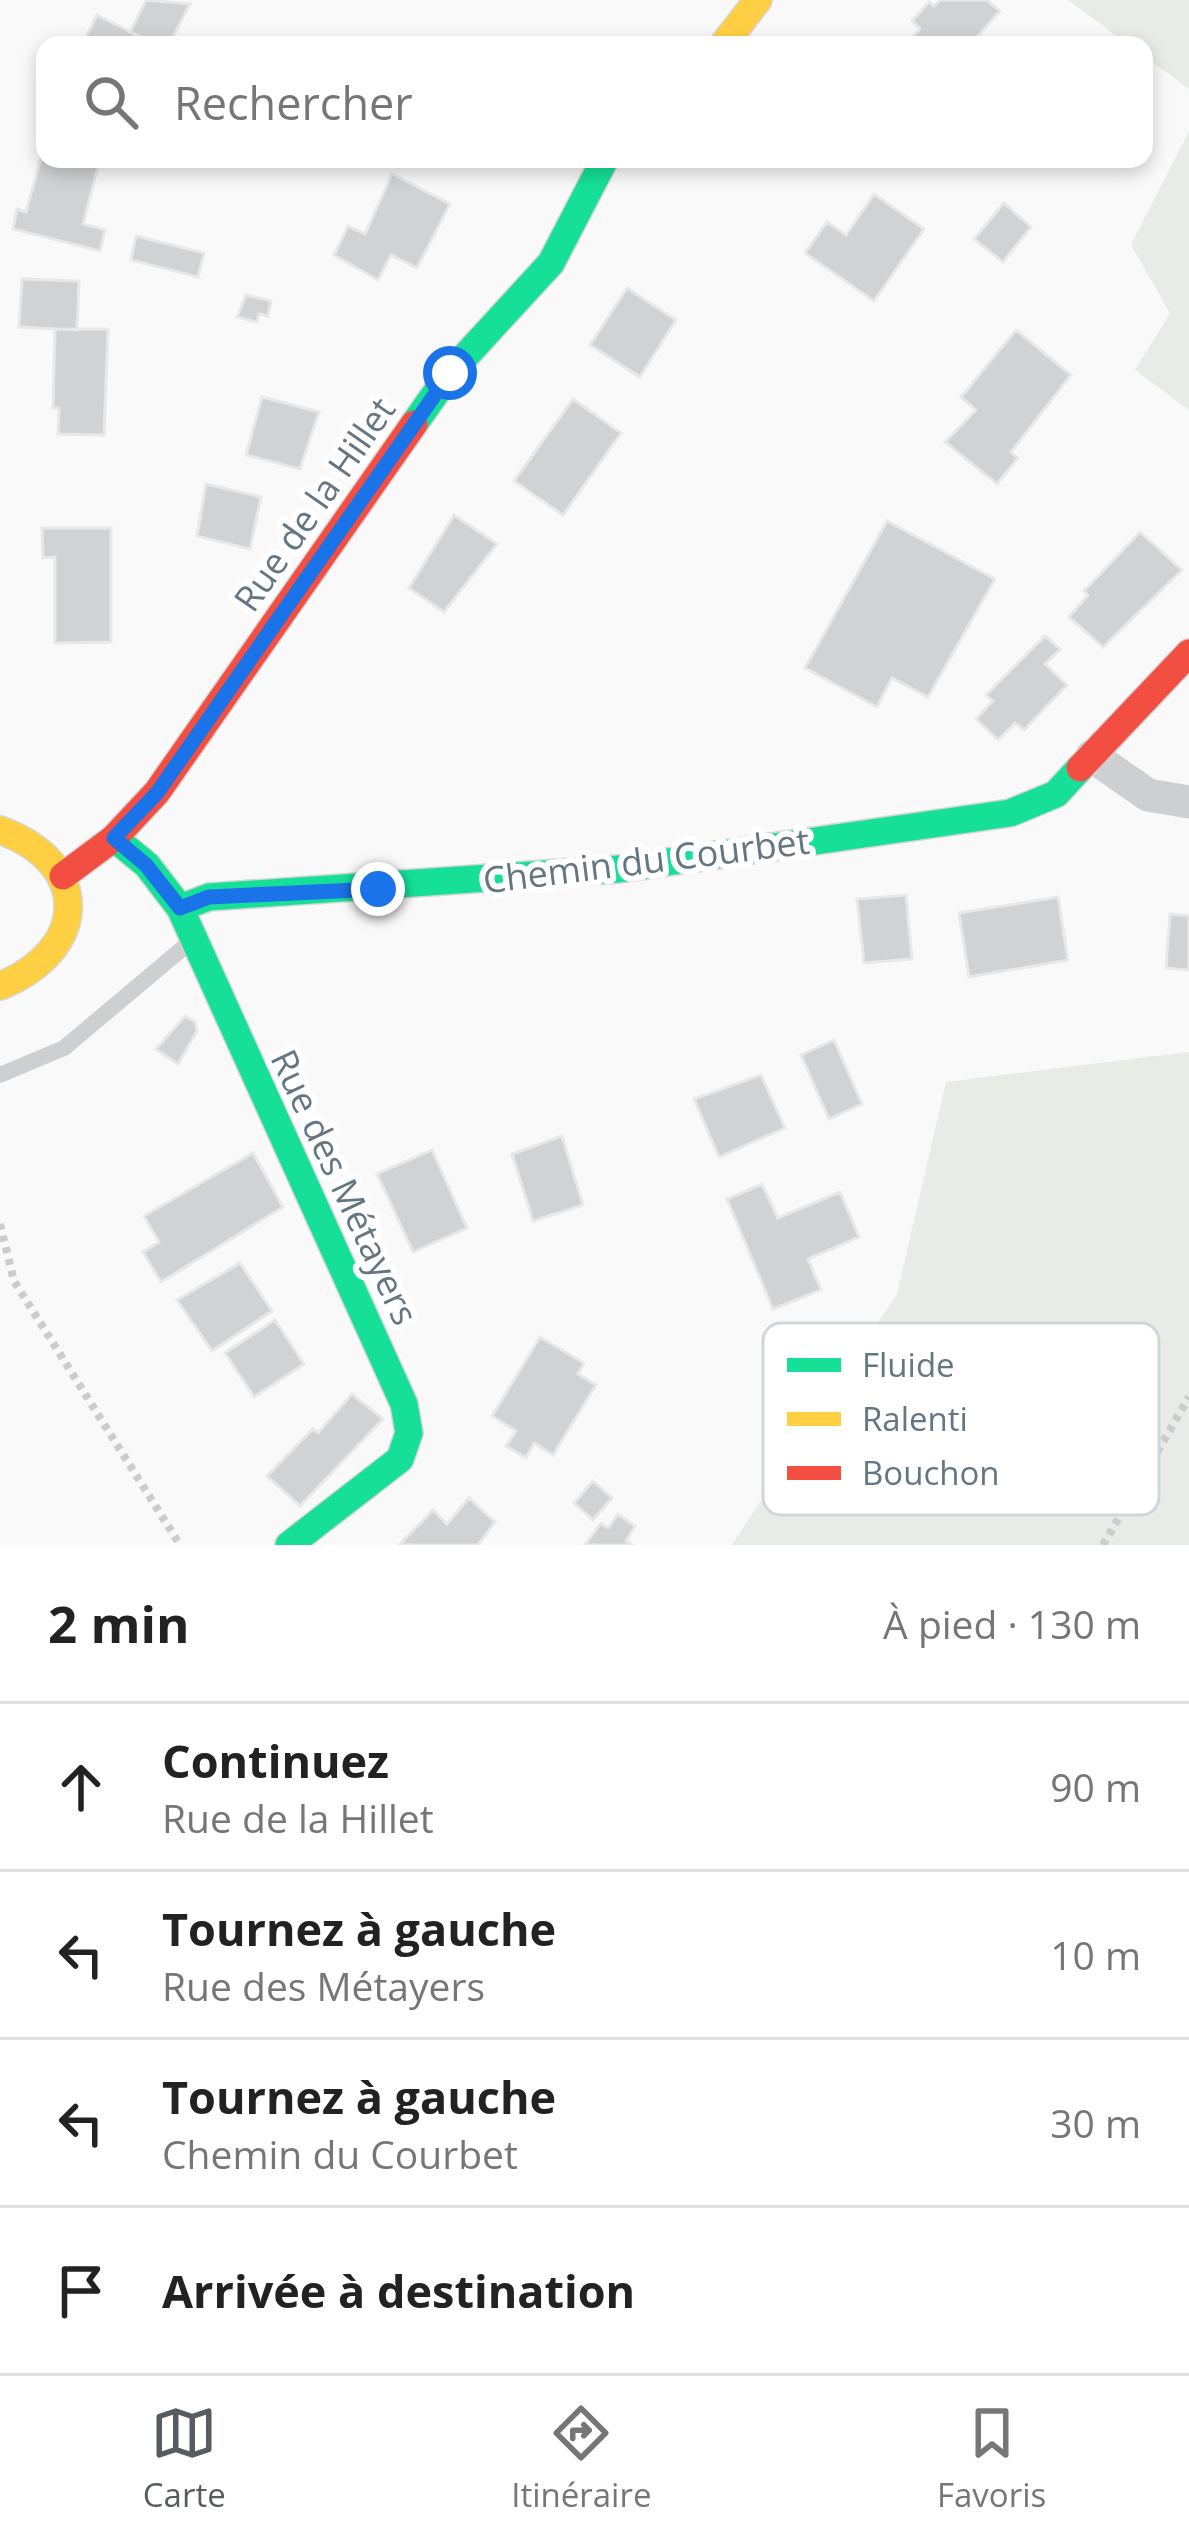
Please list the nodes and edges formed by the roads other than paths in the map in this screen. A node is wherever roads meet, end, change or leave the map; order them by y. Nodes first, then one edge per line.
1 (758, 0) edge
2 (730, 36) edge
3 (600, 168) edge
4 (1189, 653) edge
5 (1093, 756) junction
6 (1189, 802) edge
7 (0, 830) edge
8 (114, 838) junction
9 (63, 876) junction
10 (180, 908) junction
11 (194, 939) junction
12 (0, 986) edge
13 (0, 1075) edge
14 (290, 1545) edge

1 - 2 street
3 - 8 street, Rue de la Hillet
4 - 5 street, Chemin du Courbet
5 - 6 street
5 - 10 street, Chemin du Courbet
7 - 9 street
8 - 9 street, Rue de la Hillet
8 - 10 street, Rue des Métayers
9 - 12 street
10 - 11 street, Rue des Métayers
11 - 13 lane
11 - 14 street, Rue des Métayers

